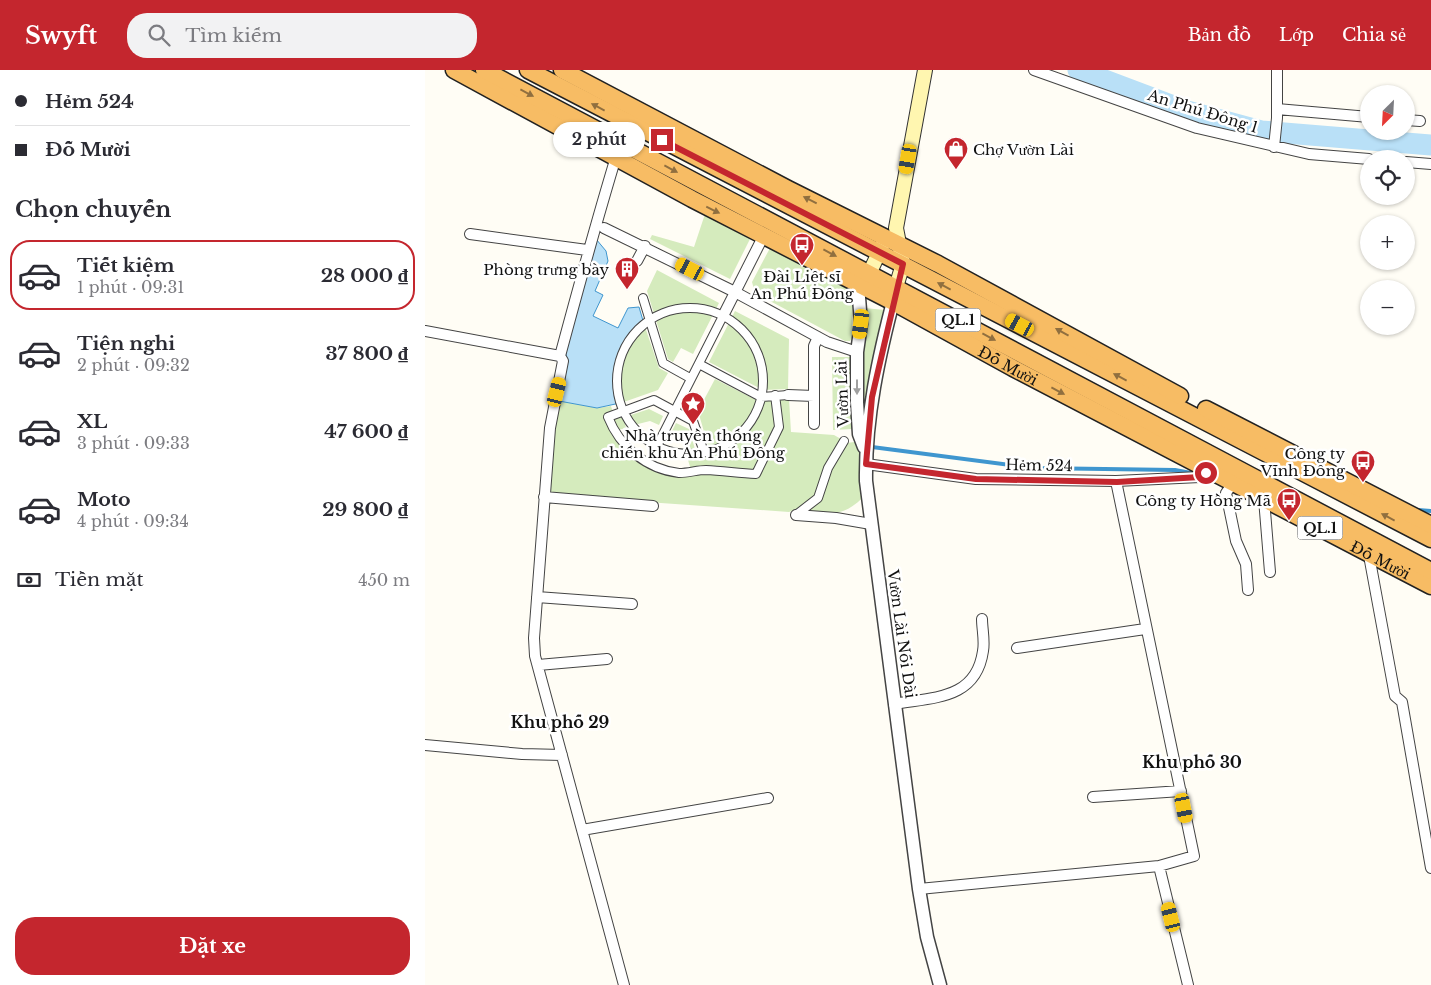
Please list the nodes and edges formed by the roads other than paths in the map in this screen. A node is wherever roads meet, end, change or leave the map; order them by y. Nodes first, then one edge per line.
1 (454, 70) edge
2 (484, 70) edge
3 (528, 70) edge
4 (562, 70) edge
5 (925, 70) edge
6 (1034, 70) edge
7 (1277, 70) edge
8 (1277, 114) junction
9 (1360, 117) edge
10 (1415, 121) edge
11 (1421, 121) dead end
12 (1274, 147) junction
13 (616, 157) junction
14 (1360, 158) edge
15 (1415, 163) edge
16 (1431, 164) edge
17 (604, 228) dead end
18 (470, 234) dead end
19 (764, 235) junction
20 (890, 241) junction
21 (645, 246) junction
22 (587, 250) junction
23 (637, 261) dead end
24 (903, 264) junction
25 (863, 279) junction
26 (735, 292) junction
27 (894, 295) junction
28 (643, 298) dead end
29 (723, 316) junction
30 (650, 320) junction
31 (425, 330) edge
32 (818, 337) junction
33 (857, 352) junction
34 (560, 356) junction
35 (699, 364) junction
36 (690, 378) junction
37 (775, 395) junction
38 (788, 395) joint
39 (814, 396) junction
40 (761, 397) junction
41 (623, 410) junction
42 (674, 411) junction
43 (814, 424) dead end
44 (844, 441) dead end
45 (657, 446) junction
46 (704, 452) junction
47 (866, 458) junction
48 (1209, 470) junction
49 (1117, 482) junction
50 (1233, 482) junction
51 (543, 497) junction
52 (1264, 499) junction
53 (653, 506) dead end
54 (797, 515) joint
55 (871, 524) junction
56 (1431, 525) edge
57 (1365, 537) junction
58 (1431, 539) edge
59 (1368, 553) junction
60 (1431, 571) edge
61 (1270, 572) dead end
62 (1431, 586) edge
63 (1248, 590) dead end
64 (537, 597) junction
65 (632, 604) dead end
66 (982, 620) dead end
67 (1145, 629) junction
68 (1017, 648) dead end
69 (607, 659) dead end
70 (538, 665) junction
71 (894, 704) junction
72 (425, 745) edge
73 (562, 755) junction
74 (1181, 791) junction
75 (1093, 797) dead end
76 (768, 798) dead end
77 (582, 830) junction
78 (1159, 866) junction
79 (1431, 868) edge
80 (919, 889) junction
81 (624, 985) edge
82 (940, 985) edge
83 (1188, 985) edge

1 - 13 highway, Đỗ Mười / QL.1
2 -> 25 highway, Đỗ Mười / QL.1
20 -> 3 highway, QL.1
20 -> 4 highway, QL.1
5 - 20 main road, Vườn Lài
6 - 12 street, An Phú Đông 1
7 - 8 street
8 - 9 street
8 - 12 street
10 - 11 street
12 - 14 street, An Phú Đông 1
13 -> 19 highway, Đỗ Mười / QL.1
13 - 22 street
15 - 16 street
17 - 21 street
18 - 22 street
19 - 25 highway, Đỗ Mười / QL.1
19 - 26 street
20 - 24 highway, QL.1
20 - 25 main road, Vườn Lài
56 -> 20 highway, QL.1
21 - 23 street
21 - 26 street
22 - 34 street
24 - 27 main road
58 -> 24 highway, QL.1
25 - 27 highway, Đỗ Mười / QL.1
25 - 33 street, Vườn Lài
26 - 29 street
26 - 32 street
27 - 47 street, Vườn Lài Nối Dài
27 -> 48 highway, Đỗ Mười / QL.1
27 -> 57 highway, Đỗ Mười / QL.1
28 - 30 street
29 - 30 street
29 - 35 street
29 - 40 street
30 - 36 street
30 - 41 street
31 - 34 street
32 - 33 street
32 - 39 street
33 -> 47 street, Vườn Lài
34 - 51 street
35 - 36 street
35 - 40 street
36 - 42 street
37 - 38 street
37 - 40 street
37 - 41 street
38 - 39 street
39 - 43 street
40 - 46 street
41 - 42 street
41 - 45 street
42 - 45 street
42 - 46 street
44 - 54 street
45 - 46 street
47 - 49 street, Hẻm 524
47 - 55 street, Vườn Lài Nối Dài
48 - 49 street, Hẻm 524
48 - 50 highway, Đỗ Mười / QL.1
49 - 67 street
50 - 52 highway, Đỗ Mười / QL.1
50 - 63 street
51 - 53 street
51 - 64 street
52 - 59 highway, Đỗ Mười / QL.1
52 - 61 street
54 - 55 street
55 - 71 street, Vườn Lài Nối Dài
57 - 59 street
57 - 60 highway, Đỗ Mười / QL.1
59 - 62 highway, Đỗ Mười / QL.1
59 - 79 street
64 - 65 street
64 - 70 street
66 - 71 street
67 - 68 street
67 - 74 street
69 - 70 street
70 - 73 street
71 - 80 street, Vườn Lài Nối Dài
72 - 73 street
73 - 77 street
74 - 75 street
74 - 78 street
76 - 77 street
77 - 81 street
78 - 80 street
78 - 83 street
80 - 82 street, Vườn Lài Nối Dài

